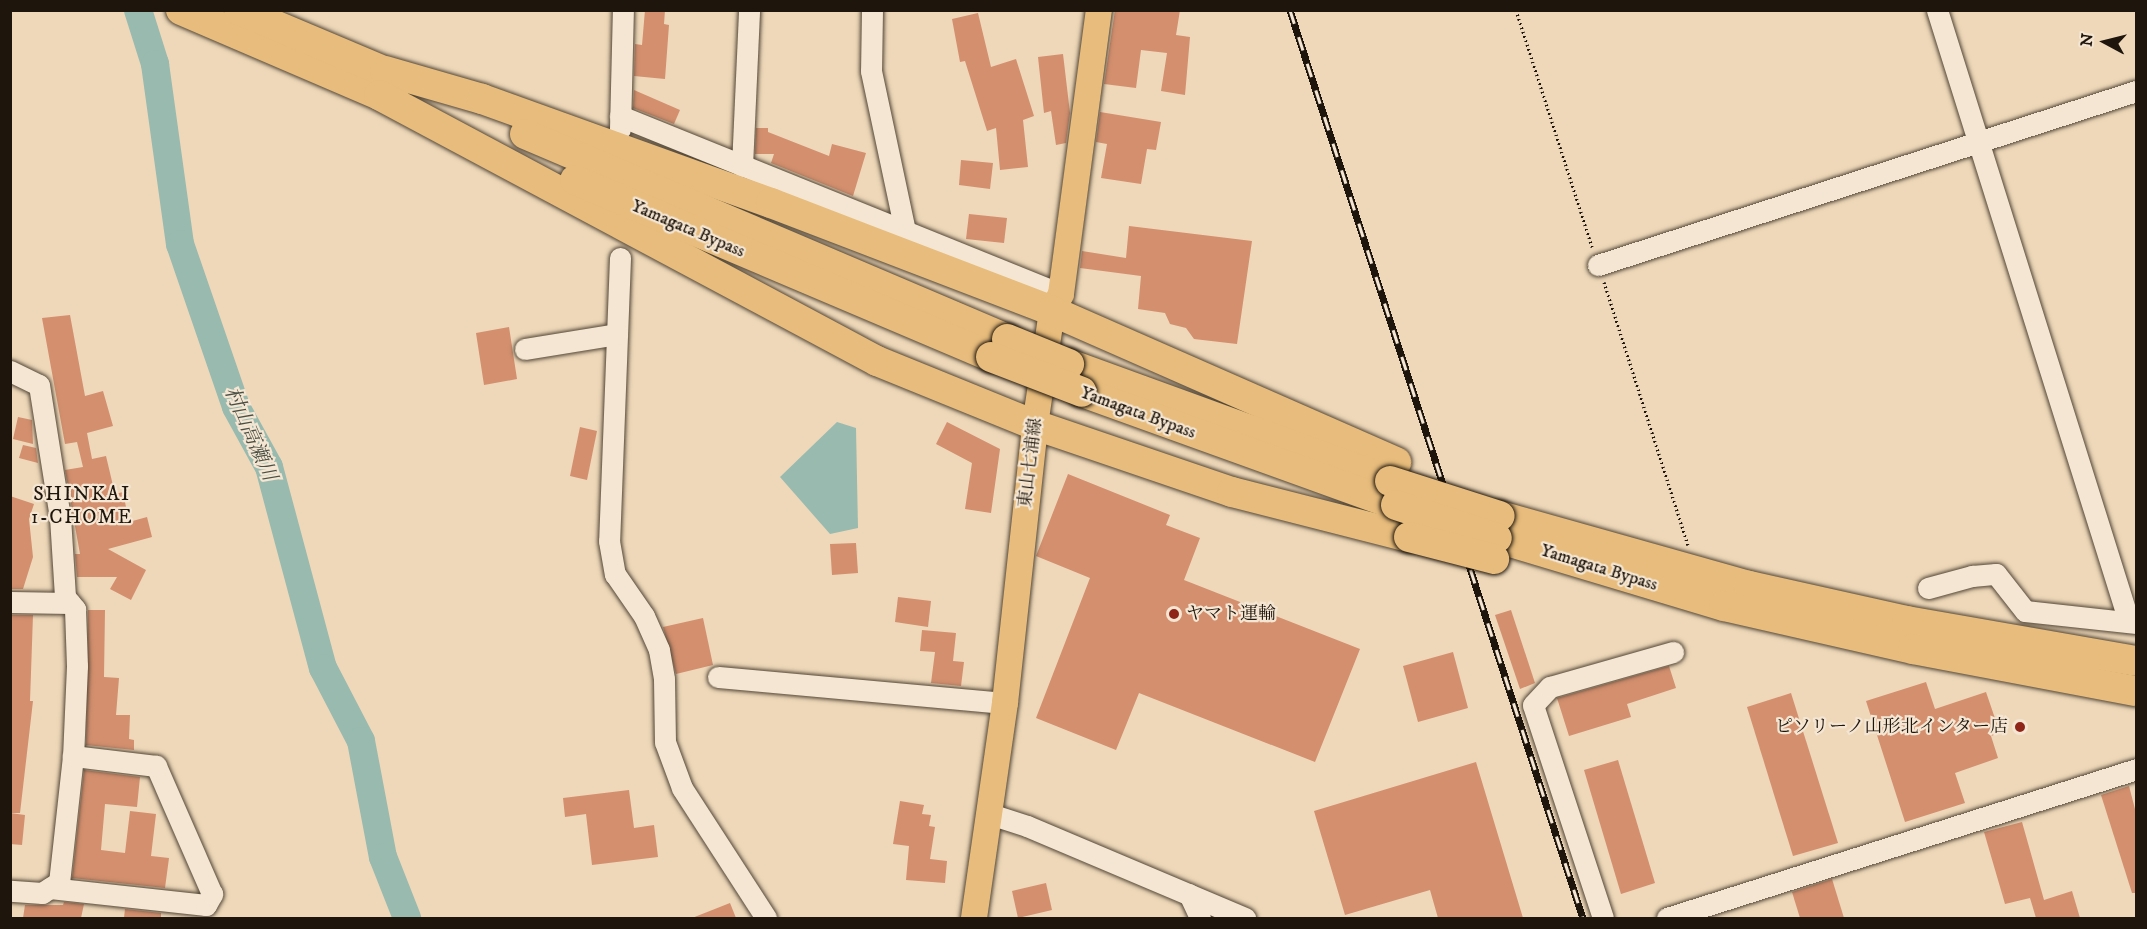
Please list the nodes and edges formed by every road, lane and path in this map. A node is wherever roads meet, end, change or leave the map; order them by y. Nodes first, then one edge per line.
1 (181, 10) edge
2 (623, 10) edge
3 (749, 10) edge
4 (872, 10) edge
5 (1099, 10) edge
6 (1937, 10) edge
7 (247, 22) edge
8 (382, 83) junction
9 (2136, 91) edge
10 (1980, 144) junction
11 (742, 166) junction
12 (905, 231) junction
13 (620, 258) dead end
14 (1598, 266) dead end
15 (1057, 303) junction
16 (618, 334) junction
17 (999, 348) junction
18 (525, 349) dead end
19 (10, 372) edge
20 (1035, 425) junction
21 (1394, 483) junction
22 (1498, 528) junction
23 (1928, 588) dead end
24 (10, 602) edge
25 (70, 603) junction
26 (1907, 621) junction
27 (2134, 631) edge
28 (1673, 652) dead end
29 (2136, 661) edge
30 (718, 677) dead end
31 (2136, 691) edge
32 (1005, 703) junction
33 (73, 756) junction
34 (2136, 769) edge
35 (990, 814) junction
36 (50, 888) junction
37 (10, 891) edge
38 (1207, 911) edge
39 (766, 918) edge
40 (974, 918) edge
41 (1245, 918) edge
42 (1603, 918) edge
43 (1667, 918) edge

1 - 7 highway, Yamagata Bypass
2 - 11 street
3 - 11 street
4 - 12 street
5 - 15 main road, 東山七浦線
6 - 10 street
7 - 8 highway, Yamagata Bypass
8 - 15 highway
8 - 17 highway, Yamagata Bypass
8 - 20 highway
9 - 10 street
10 - 14 street
10 - 27 street
11 - 12 street
12 - 15 street
13 - 16 street
15 - 20 main road, 東山七浦線
15 - 21 highway
16 - 18 street
16 - 39 street
17 - 21 highway, Yamagata Bypass, bridge
17 - 21 highway, Yamagata Bypass, bridge
19 - 25 street
20 - 22 highway, bridge
20 - 32 main road, 東山七浦線
21 - 22 highway, Yamagata Bypass, bridge
21 - 22 highway
22 - 26 highway, Yamagata Bypass
22 - 31 highway, Yamagata Bypass
23 - 27 street
24 - 25 street
25 - 33 street
26 - 27 highway
26 - 29 highway, Yamagata Bypass
28 - 42 street
30 - 32 street
32 - 35 main road, 東山七浦線
33 - 36 street
33 - 36 street
34 - 43 street
35 - 38 street
35 - 40 main road, 東山七浦線
36 - 37 street
38 - 41 street

